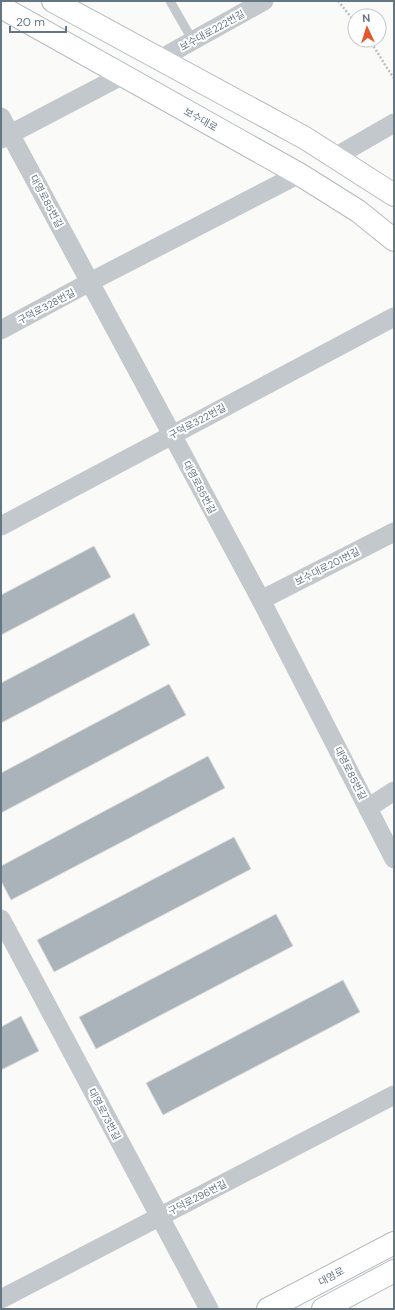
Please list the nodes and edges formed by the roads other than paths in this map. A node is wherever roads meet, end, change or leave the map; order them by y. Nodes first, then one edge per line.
1 (53, 1) edge
2 (170, 1) edge
3 (264, 1) edge
4 (1, 8) edge
5 (193, 41) junction
6 (160, 59) junction
7 (123, 75) junction
8 (1, 117) edge
9 (394, 123) edge
10 (6, 136) edge
11 (335, 157) junction
12 (299, 174) junction
13 (394, 195) edge
14 (394, 240) edge
15 (90, 282) junction
16 (394, 317) edge
17 (1, 330) edge
18 (172, 435) junction
19 (1, 526) edge
20 (394, 532) edge
21 (261, 600) junction
22 (394, 791) edge
23 (368, 808) junction
24 (394, 859) edge
25 (1, 919) edge
26 (394, 1095) edge
27 (159, 1216) junction
28 (394, 1243) edge
29 (394, 1271) edge
30 (1, 1298) edge
31 (209, 1309) edge
32 (268, 1309) edge
33 (323, 1309) edge

1 - 6 main road
2 - 5 lane
3 - 5 street, 보수대로222번길
4 - 7 main road, 보수대로
5 - 6 street, 보수대로222번길
6 - 11 main road
7 - 10 street
7 - 12 main road, 보수대로
8 - 10 street, 대영로85번길
9 - 11 street
10 - 15 street, 대영로85번길
11 - 13 main road
12 - 14 main road, 보수대로
12 - 15 street, 구덕로328번길
15 - 17 street, 구덕로328번길
15 - 18 street, 대영로85번길
16 - 18 street, 구덕로322번길
18 - 19 street, 구덕로322번길
18 - 21 street, 대영로85번길
20 - 21 street, 보수대로201번길
21 - 23 street, 대영로85번길
22 - 23 street
23 - 24 street, 대영로85번길
25 - 27 street, 대영로73번길
26 - 27 street, 구덕로296번길
27 - 30 street, 구덕로296번길
27 - 31 street, 대영로73번길
28 - 32 main road, 대영로
29 - 33 main road

